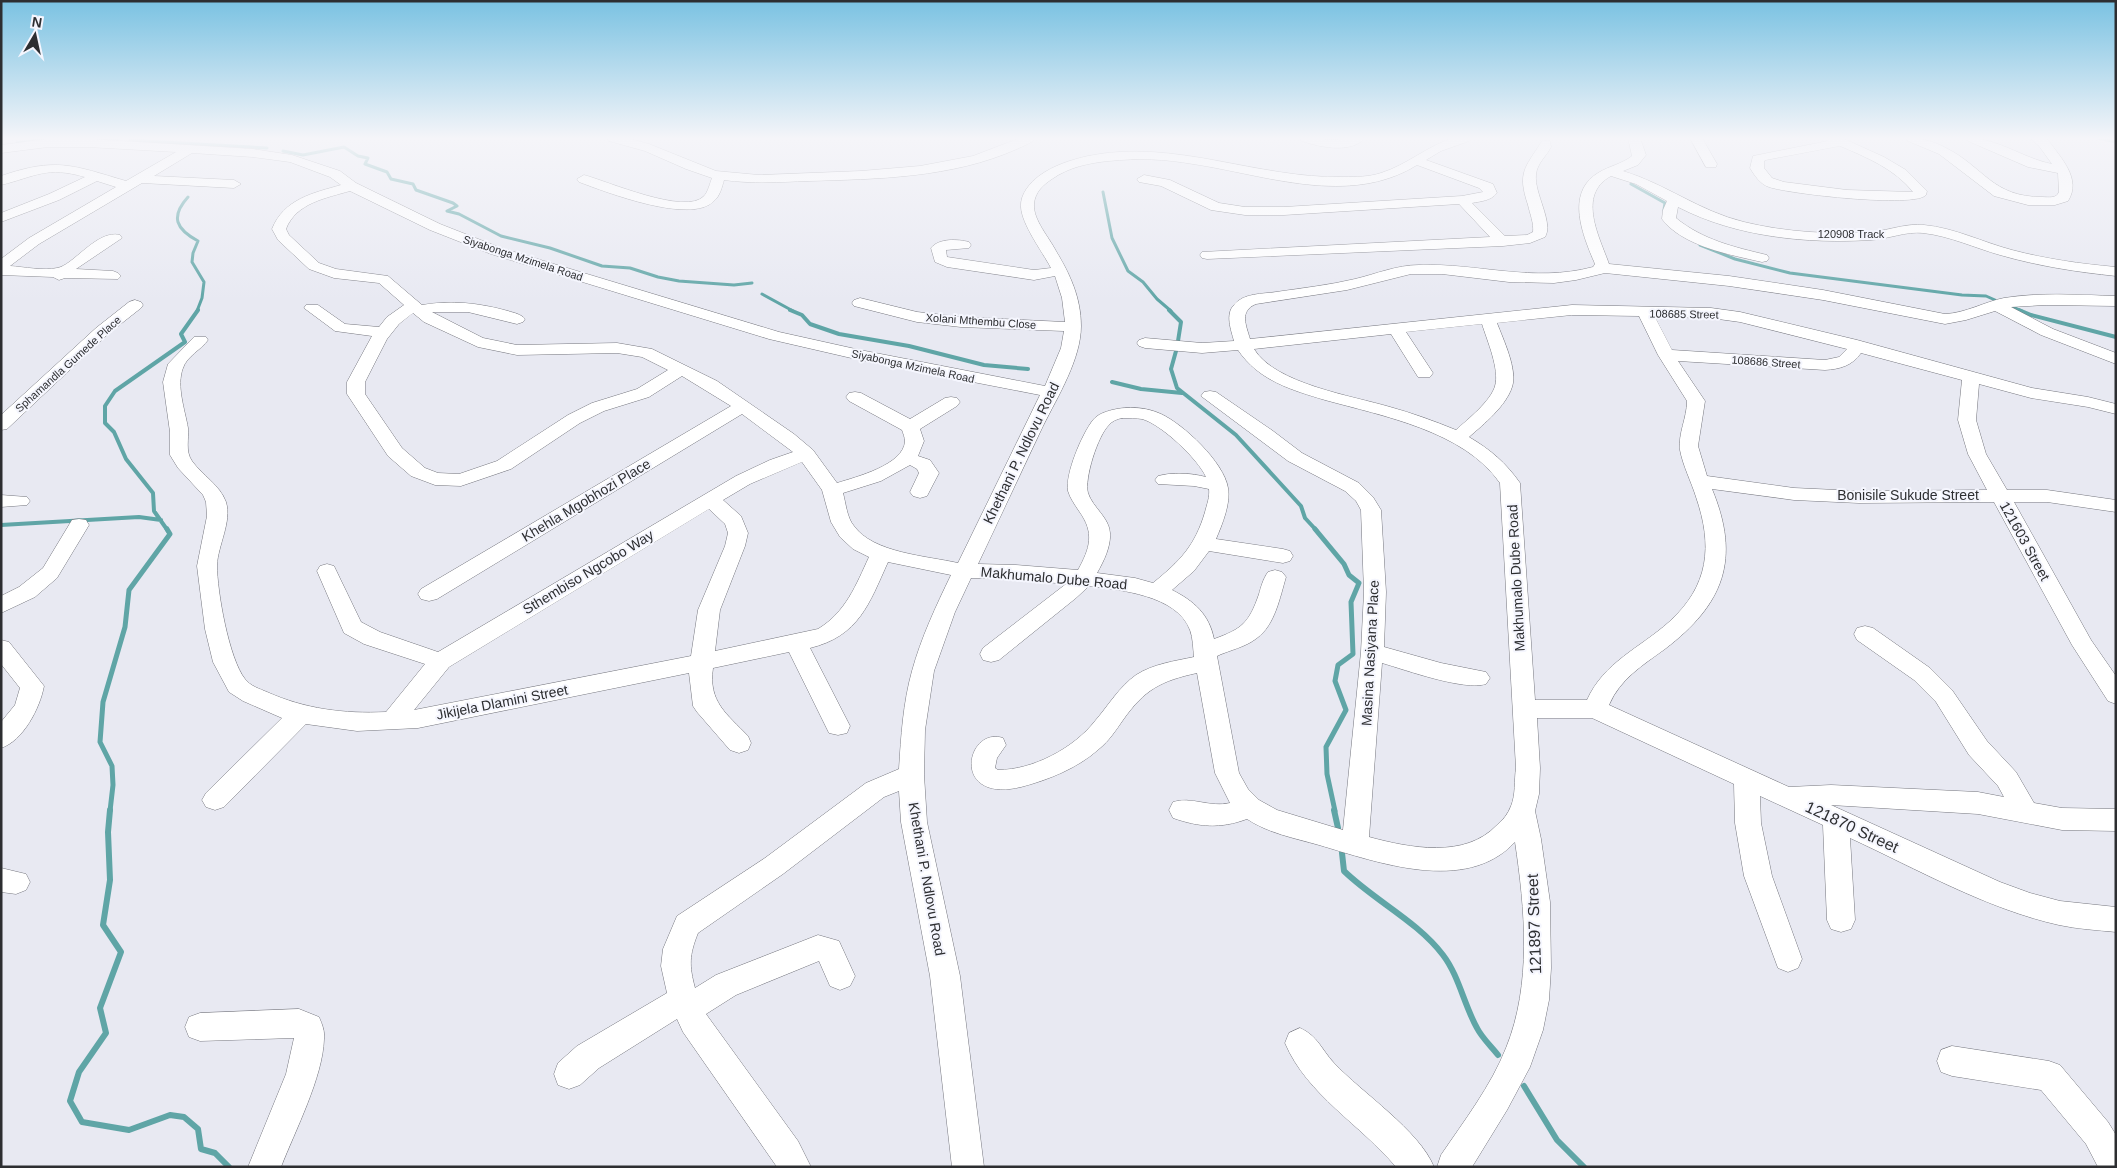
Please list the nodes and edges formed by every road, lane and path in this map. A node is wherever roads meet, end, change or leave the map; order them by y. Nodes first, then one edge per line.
1 (59, 193) edge
2 (116, 193) edge
3 (334, 193) edge
4 (364, 193) edge
5 (620, 193) edge
6 (712, 193) edge
7 (1033, 193) edge
8 (1185, 193) edge
9 (1488, 193) edge
10 (1532, 193) edge
11 (1588, 193) edge
12 (1662, 193) edge
13 (1875, 193) edge
14 (1920, 193) edge
15 (2000, 193) edge
16 (2066, 193) edge
17 (1462, 200) junction
18 (1675, 200) junction
19 (1, 218) edge
20 (115, 238) dead end
21 (1503, 242) junction
22 (964, 245) dead end
23 (1428, 246) junction
24 (1208, 255) dead end
25 (1762, 258) dead end
26 (1, 266) edge
27 (1601, 268) junction
28 (1421, 269) junction
29 (1, 270) edge
30 (1060, 271) junction
31 (2116, 272) edge
32 (59, 275) junction
33 (1034, 275) junction
34 (113, 276) dead end
35 (998, 280) dead end
36 (2116, 301) edge
37 (860, 302) dead end
38 (135, 305) dead end
39 (1996, 305) junction
40 (312, 308) dead end
41 (416, 308) junction
42 (1645, 313) junction
43 (517, 319) dead end
44 (1488, 320) junction
45 (1074, 327) junction
46 (1396, 329) junction
47 (381, 332) junction
48 (200, 340) dead end
49 (1145, 343) dead end
50 (1243, 345) junction
51 (1857, 345) junction
52 (517, 350) junction
53 (1666, 355) junction
54 (2116, 359) edge
55 (563, 365) dead end
56 (681, 369) junction
57 (1424, 373) dead end
58 (1971, 377) junction
59 (1050, 392) junction
60 (1210, 396) dead end
61 (855, 397) dead end
62 (951, 402) dead end
63 (743, 406) junction
64 (2116, 409) edge
65 (1, 425) edge
66 (910, 427) junction
67 (1458, 438) junction
68 (806, 454) junction
69 (908, 459) junction
70 (1165, 480) dead end
71 (1700, 481) junction
72 (1218, 485) junction
73 (832, 490) junction
74 (920, 492) dead end
75 (2000, 495) junction
76 (710, 499) junction
77 (2116, 506) edge
78 (79, 525) dead end
79 (1205, 544) junction
80 (881, 554) junction
81 (1283, 556) dead end
82 (327, 571) dead end
83 (964, 571) junction
84 (1275, 577) dead end
85 (1084, 578) junction
86 (1156, 591) junction
87 (429, 594) dead end
88 (1, 606) edge
89 (1865, 634) dead end
90 (796, 643) junction
91 (1, 648) edge
92 (1372, 652) junction
93 (991, 654) dead end
94 (1206, 657) junction
95 (441, 661) junction
96 (702, 662) junction
97 (1478, 678) dead end
98 (2116, 695) edge
99 (1524, 709) junction
100 (1595, 709) junction
101 (300, 715) junction
102 (392, 721) junction
103 (838, 726) dead end
104 (1, 739) edge
105 (739, 743) dead end
106 (994, 745) dead end
107 (911, 776) junction
108 (1747, 780) junction
109 (1788, 797) junction
110 (215, 800) dead end
111 (1248, 806) junction
112 (1182, 810) dead end
113 (2025, 811) junction
114 (1522, 812) junction
115 (1836, 820) junction
116 (2116, 820) edge
117 (1355, 845) junction
118 (1841, 920) dead end
119 (2116, 920) edge
120 (1788, 959) dead end
121 (840, 976) dead end
122 (685, 1004) junction
123 (200, 1027) dead end
124 (1300, 1043) dead end
125 (1952, 1060) dead end
126 (569, 1074) dead end
127 (264, 1167) edge
128 (795, 1167) edge
129 (968, 1167) edge
130 (1418, 1167) edge
131 (1453, 1167) edge
132 (2116, 1167) edge

1 - 19 street
2 - 26 street
3 - 41 street
4 - 59 street, Siyabonga Mzimela Road
5 - 6 street
7 - 30 street, Khethani P. Ndlovu Road
8 - 17 street
9 - 17 street
10 - 21 street
11 - 27 street
12 - 18 street, 120908 Track
13 - 14 street
15 - 16 street
17 - 21 street
18 - 25 street
18 - 31 street, 120908 Track
20 - 32 street
21 - 23 street
22 - 33 street
23 - 24 street
23 - 28 street
27 - 28 street
27 - 39 street
28 - 50 street
29 - 32 street
30 - 33 street
30 - 45 street, Khethani P. Ndlovu Road
32 - 34 street
33 - 35 street
36 - 39 street
37 - 45 street, Xolani Mthembu Close
38 - 65 street, Sphamandla Gumede Place
39 - 54 street
40 - 47 street
41 - 43 street
41 - 47 street
41 - 52 street
42 - 44 street, 108685 Street
42 - 51 street, 108685 Street
42 - 53 street
44 - 46 street, 108685 Street
44 - 67 street
45 - 59 street, Khethani P. Ndlovu Road
46 - 50 street, 108685 Street
46 - 57 street
47 - 56 street
48 - 101 street, Jikijela Dlamini Street
49 - 50 street, 108685 Street
50 - 67 street, Makhumalo Dube Road
51 - 53 street, 108686 Street
51 - 58 street, 108685 Street
52 - 55 street
52 - 56 street, Makhumalo Dube Road
53 - 71 street
56 - 63 street, Makhumalo Dube Road
58 - 64 street, 108685 Street
58 - 75 street, 121603 Street
59 - 83 street, Khethani P. Ndlovu Road
60 - 92 street, Masina Nasiyana Place
61 - 66 street
62 - 66 street
63 - 68 street, Makhumalo Dube Road
63 - 87 street, Khehla Mgobhozi Place
66 - 69 street
67 - 99 street, Makhumalo Dube Road
68 - 73 street, Makhumalo Dube Road
68 - 76 street, Sthembiso Ngcobo Way
69 - 73 street
69 - 74 street
70 - 72 street
71 - 75 street, Bonisile Sukude Street
71 - 100 street
72 - 79 street
72 - 85 street
73 - 80 street, Makhumalo Dube Road
75 - 77 street, Bonisile Sukude Street
75 - 98 street, 121603 Street
76 - 95 street, Sthembiso Ngcobo Way
76 - 96 street
78 - 88 street
79 - 81 street
79 - 86 street
80 - 83 street, Makhumalo Dube Road
80 - 90 street, Jikijela Dlamini Street
82 - 95 street
83 - 85 street, Makhumalo Dube Road
83 - 107 street, Khethani P. Ndlovu Road
84 - 94 street
85 - 86 street, Makhumalo Dube Road
85 - 93 street
86 - 94 street, Makhumalo Dube Road
89 - 113 street
90 - 96 street, Jikijela Dlamini Street
90 - 103 street
91 - 104 street
92 - 97 street
92 - 117 street, Masina Nasiyana Place
94 - 106 street
94 - 111 street, Makhumalo Dube Road
95 - 102 street, Sthembiso Ngcobo Way
96 - 102 street, Jikijela Dlamini Street
96 - 105 street
99 - 100 street
99 - 114 street, Makhumalo Dube Road
100 - 108 street, 121870 Street
101 - 102 street, Jikijela Dlamini Street
101 - 110 street
107 - 122 street
107 - 129 street, Khethani P. Ndlovu Road
108 - 109 street, 121870 Street
108 - 120 street
109 - 113 street
109 - 115 street, 121870 Street
111 - 112 street
111 - 117 street, Makhumalo Dube Road
113 - 116 street
114 - 117 street, Makhumalo Dube Road
114 - 131 street, 121897 Street
115 - 118 street
115 - 119 street, 121870 Street
121 - 122 street
122 - 126 street
122 - 128 street
123 - 127 street
124 - 130 street
125 - 132 street

